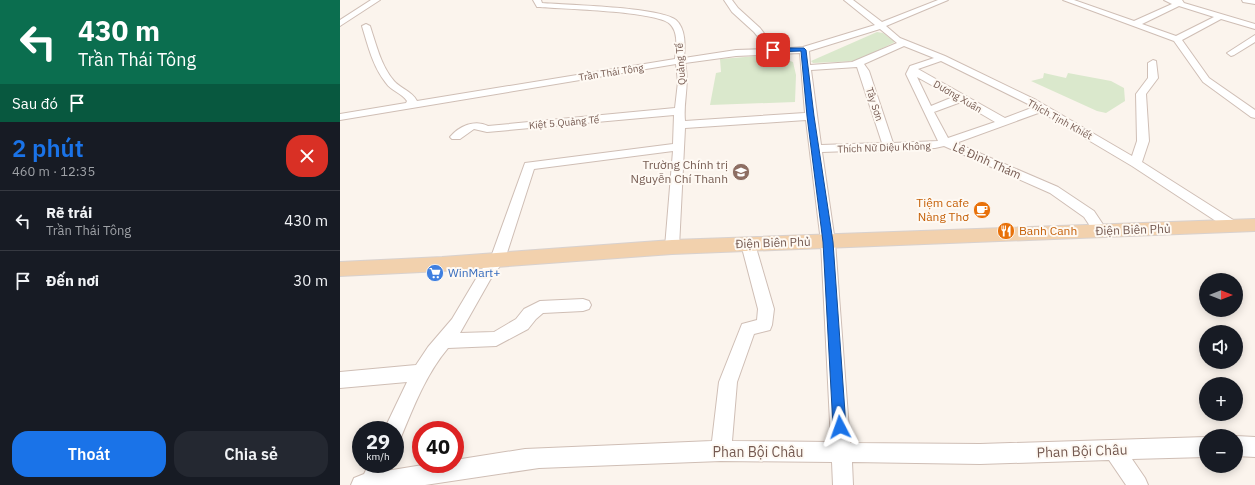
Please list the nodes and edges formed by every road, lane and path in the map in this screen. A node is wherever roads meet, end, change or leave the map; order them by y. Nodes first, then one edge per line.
1 (382, 0) edge
2 (537, 0) edge
3 (728, 0) edge
4 (848, 0) edge
5 (944, 0) edge
6 (1067, 0) edge
7 (1168, 0) edge
8 (1246, 0) edge
9 (374, 2) edge
10 (1093, 2) dead end
11 (1182, 2) edge
12 (1255, 2) edge
13 (1082, 6) junction
14 (1221, 16) junction
15 (340, 24) edge
16 (1135, 24) junction
17 (366, 26) dead end
18 (881, 26) junction
19 (1255, 27) edge
20 (1255, 38) edge
21 (1177, 39) junction
22 (904, 43) junction
23 (773, 50) junction
24 (804, 50) junction
25 (1231, 53) dead end
26 (942, 58) junction
27 (679, 61) junction
28 (859, 63) junction
29 (1153, 63) dead end
30 (805, 68) junction
31 (912, 70) junction
32 (961, 98) junction
33 (410, 106) junction
34 (1042, 108) junction
35 (929, 110) junction
36 (679, 111) junction
37 (1255, 115) edge
38 (811, 116) junction
39 (340, 117) edge
40 (1004, 122) junction
41 (680, 125) junction
42 (456, 137) dead end
43 (945, 142) junction
44 (678, 147) junction
45 (889, 147) junction
46 (816, 149) junction
47 (1136, 163) junction
48 (1255, 225) edge
49 (1233, 226) junction
50 (1100, 232) junction
51 (828, 242) junction
52 (748, 244) junction
53 (672, 246) junction
54 (498, 259) junction
55 (340, 269) edge
56 (583, 305) dead end
57 (444, 341) junction
58 (420, 373) junction
59 (340, 380) edge
60 (398, 421) edge
61 (1243, 446) edge
62 (1199, 447) edge
63 (1255, 447) edge
64 (1114, 450) junction
65 (721, 451) junction
66 (841, 452) junction
67 (373, 473) edge
68 (366, 484) edge
69 (843, 485) edge
70 (1138, 485) edge

1 - 9 street
2 - 27 street, Quảng Tế
3 - 23 street
4 - 18 street, Thích Tịnh Khiết
5 - 18 street, Trần Thái Tông
6 - 13 street
7 - 11 street
8 - 12 street
9 - 15 street
10 - 13 street
11 - 14 street
11 - 16 street
13 - 16 street
14 - 19 street
14 - 21 street
16 - 21 street
17 - 33 street
18 - 22 street, Thích Tịnh Khiết
18 - 24 street, Trần Thái Tông
20 - 25 street
21 - 37 street
22 - 26 street, Thích Tịnh Khiết
22 - 28 street
23 - 24 street, Trần Thái Tông
23 - 27 street, Trần Thái Tông
24 - 30 street
26 - 31 street
26 - 34 street, Thích Tịnh Khiết
27 - 33 street, Trần Thái Tông
27 - 36 street, Quảng Tế
28 - 30 street
28 - 45 street, Tây Sơn
29 - 47 street
30 - 38 street
31 - 32 street, Dương Xuân
31 - 35 street, Lê Đình Thám
32 - 35 street
32 - 40 street, Dương Xuân
33 - 39 street, Trần Thái Tông
34 - 40 street, Thích Nữ Diệu Không
34 - 47 street, Thích Tịnh Khiết
35 - 43 street, Lê Đình Thám
36 - 41 street, Quảng Tế
36 - 42 street, Kiệt 5 Quảng Tế
38 - 41 street
38 - 46 street
40 - 43 street, Thích Nữ Diệu Không
41 - 44 street, Quảng Tế
43 - 45 street, Thích Nữ Diệu Không
43 - 50 street, Lê Đình Thám
44 - 53 street, Quảng Tế
44 - 54 street
45 - 46 street, Thích Nữ Diệu Không
46 - 51 street
47 - 49 street, Thích Tịnh Khiết
48 - 49 main road, Điện Biên Phủ
49 - 50 main road, Điện Biên Phủ
50 - 51 main road, Điện Biên Phủ
51 - 52 main road, Điện Biên Phủ
51 - 66 street
52 - 53 main road, Điện Biên Phủ
52 - 65 street
53 - 54 main road, Điện Biên Phủ
54 - 55 main road, Điện Biên Phủ
54 - 57 street
56 - 57 street
57 - 58 street
58 - 59 street
58 - 60 street
61 - 63 street
62 - 64 street, Phan Bội Châu
64 - 66 street, Phan Bội Châu
64 - 70 street
65 - 66 street, Phan Bội Châu
65 - 68 street, Phan Bội Châu
66 - 69 street
67 - 68 street

